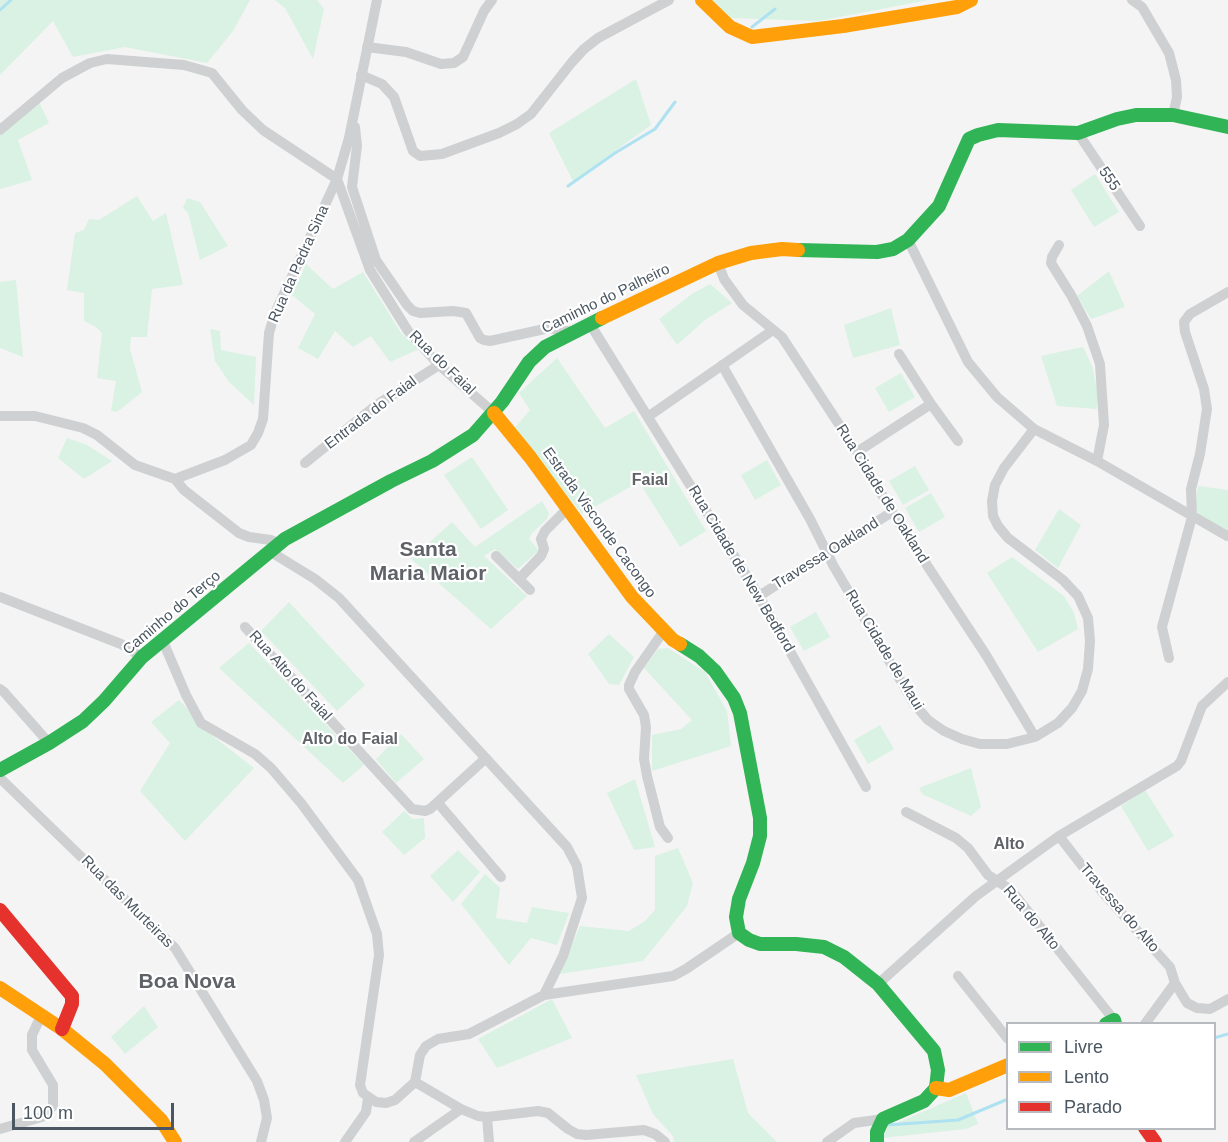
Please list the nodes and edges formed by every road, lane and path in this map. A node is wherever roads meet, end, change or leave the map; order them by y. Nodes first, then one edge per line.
1 (377, 0) edge
2 (492, 0) edge
3 (669, 0) edge
4 (702, 0) edge
5 (971, 0) edge
6 (1132, 0) edge
7 (368, 47) junction
8 (361, 75) junction
9 (354, 114) junction
10 (1173, 115) junction
11 (1228, 127) edge
12 (0, 130) edge
13 (1078, 133) junction
14 (337, 179) junction
15 (1140, 226) dead end
16 (908, 240) junction
17 (1059, 245) dead end
18 (718, 263) junction
19 (1228, 292) edge
20 (590, 324) junction
21 (773, 330) junction
22 (572, 332) junction
23 (899, 354) dead end
24 (439, 365) junction
25 (722, 365) junction
26 (931, 404) junction
27 (494, 413) junction
28 (0, 416) edge
29 (649, 416) junction
30 (1034, 429) junction
31 (958, 441) dead end
32 (857, 452) junction
33 (1097, 461) junction
34 (305, 463) dead end
35 (175, 479) junction
36 (568, 508) junction
37 (892, 512) junction
38 (1192, 517) junction
39 (1227, 536) edge
40 (275, 548) junction
41 (828, 554) junction
42 (496, 556) dead end
43 (519, 579) junction
44 (530, 590) dead end
45 (759, 596) junction
46 (0, 597) edge
47 (245, 627) dead end
48 (663, 632) junction
49 (162, 639) junction
50 (142, 657) junction
51 (1169, 658) dead end
52 (1228, 682) edge
53 (0, 690) edge
54 (1035, 737) junction
55 (49, 743) junction
56 (486, 758) junction
57 (0, 770) edge
58 (0, 778) edge
59 (866, 787) dead end
60 (438, 803) junction
61 (906, 812) dead end
62 (1059, 836) junction
63 (668, 838) dead end
64 (501, 877) dead end
65 (998, 881) junction
66 (0, 910) edge
67 (739, 933) junction
68 (958, 976) dead end
69 (1175, 983) junction
70 (878, 984) junction
71 (0, 988) edge
72 (544, 995) junction
73 (1228, 999) edge
74 (42, 1014) junction
75 (1112, 1022) edge
76 (1146, 1022) edge
77 (62, 1029) junction
78 (1006, 1036) edge
79 (1006, 1066) edge
80 (415, 1082) junction
81 (936, 1088) junction
82 (368, 1098) junction
83 (461, 1109) junction
84 (487, 1117) junction
85 (883, 1119) junction
86 (0, 1129) edge
87 (175, 1142) edge
88 (261, 1142) edge
89 (345, 1142) edge
90 (414, 1142) edge
91 (489, 1142) edge
92 (665, 1142) edge
93 (827, 1142) edge
94 (877, 1142) edge

1 - 7 street
2 - 7 street
3 - 8 street
4 - 5 street
6 - 10 street
7 - 8 street
8 - 9 street
9 - 14 street, Rua da Pedra Sina
9 - 22 street
10 - 11 street, Caminho do Palheiro
10 - 13 street, Caminho do Palheiro
12 - 14 street
13 - 15 street, 555
13 - 16 street, Caminho do Palheiro
14 - 24 street, Rua do Faial
14 - 35 street, Rua da Pedra Sina
16 - 18 street, Caminho do Palheiro
16 - 30 street
17 - 33 street
18 - 20 street, Caminho do Palheiro
18 - 21 street, Rua Cidade de Oakland
19 - 38 street
20 - 22 street, Caminho do Palheiro
20 - 29 street, Rua Cidade de New Bedford
21 - 25 street
21 - 32 street, Rua Cidade de Oakland
22 - 27 street, Caminho do Palheiro
23 - 26 street
24 - 27 street, Rua do Faial
24 - 34 street, Entrada do Faial
25 - 29 street
25 - 41 street, Rua Cidade de Maui
26 - 31 street
26 - 32 street
27 - 36 street, Estrada Visconde Cacongo
27 - 40 street, Caminho do Palheiro
28 - 35 street
29 - 45 street, Rua Cidade de New Bedford
30 - 33 street
30 - 54 street, Rua Cidade de Maui
32 - 37 street, Rua Cidade de Oakland
33 - 38 street
35 - 40 street
36 - 43 street
36 - 48 street, Estrada Visconde Cacongo
37 - 41 street, Travessa Oakland
37 - 54 street, Rua Cidade de Oakland
38 - 39 street
38 - 51 street
40 - 49 street, Caminho do Terço
40 - 56 street
41 - 45 street, Travessa Oakland
41 - 54 street, Rua Cidade de Maui
42 - 43 street
43 - 44 street
45 - 59 street, Rua Cidade de New Bedford
46 - 50 street
47 - 60 street, Rua Alto do Faial
48 - 63 street
48 - 67 street, Estrada Visconde Cacongo
49 - 50 street, Caminho do Terço
49 - 82 street
50 - 55 street, Caminho do Terço
52 - 62 street
53 - 55 street
55 - 57 street, Caminho do Terço
56 - 60 street
56 - 72 street
58 - 88 street, Rua das Murteiras
60 - 64 street
61 - 65 street, Rua do Alto
62 - 65 street
62 - 69 street, Travessa do Alto
65 - 70 street
65 - 75 street, Rua do Alto
66 - 77 street
67 - 70 street
67 - 72 street
68 - 78 street
69 - 73 street, Travessa do Alto
69 - 76 street
70 - 81 street
71 - 74 street
72 - 80 street
74 - 77 street
74 - 86 street
77 - 87 street
79 - 81 street
80 - 82 street
80 - 83 street
81 - 85 street
82 - 89 street
83 - 84 street
83 - 90 street
84 - 91 street
84 - 92 street
85 - 93 street
85 - 94 street

